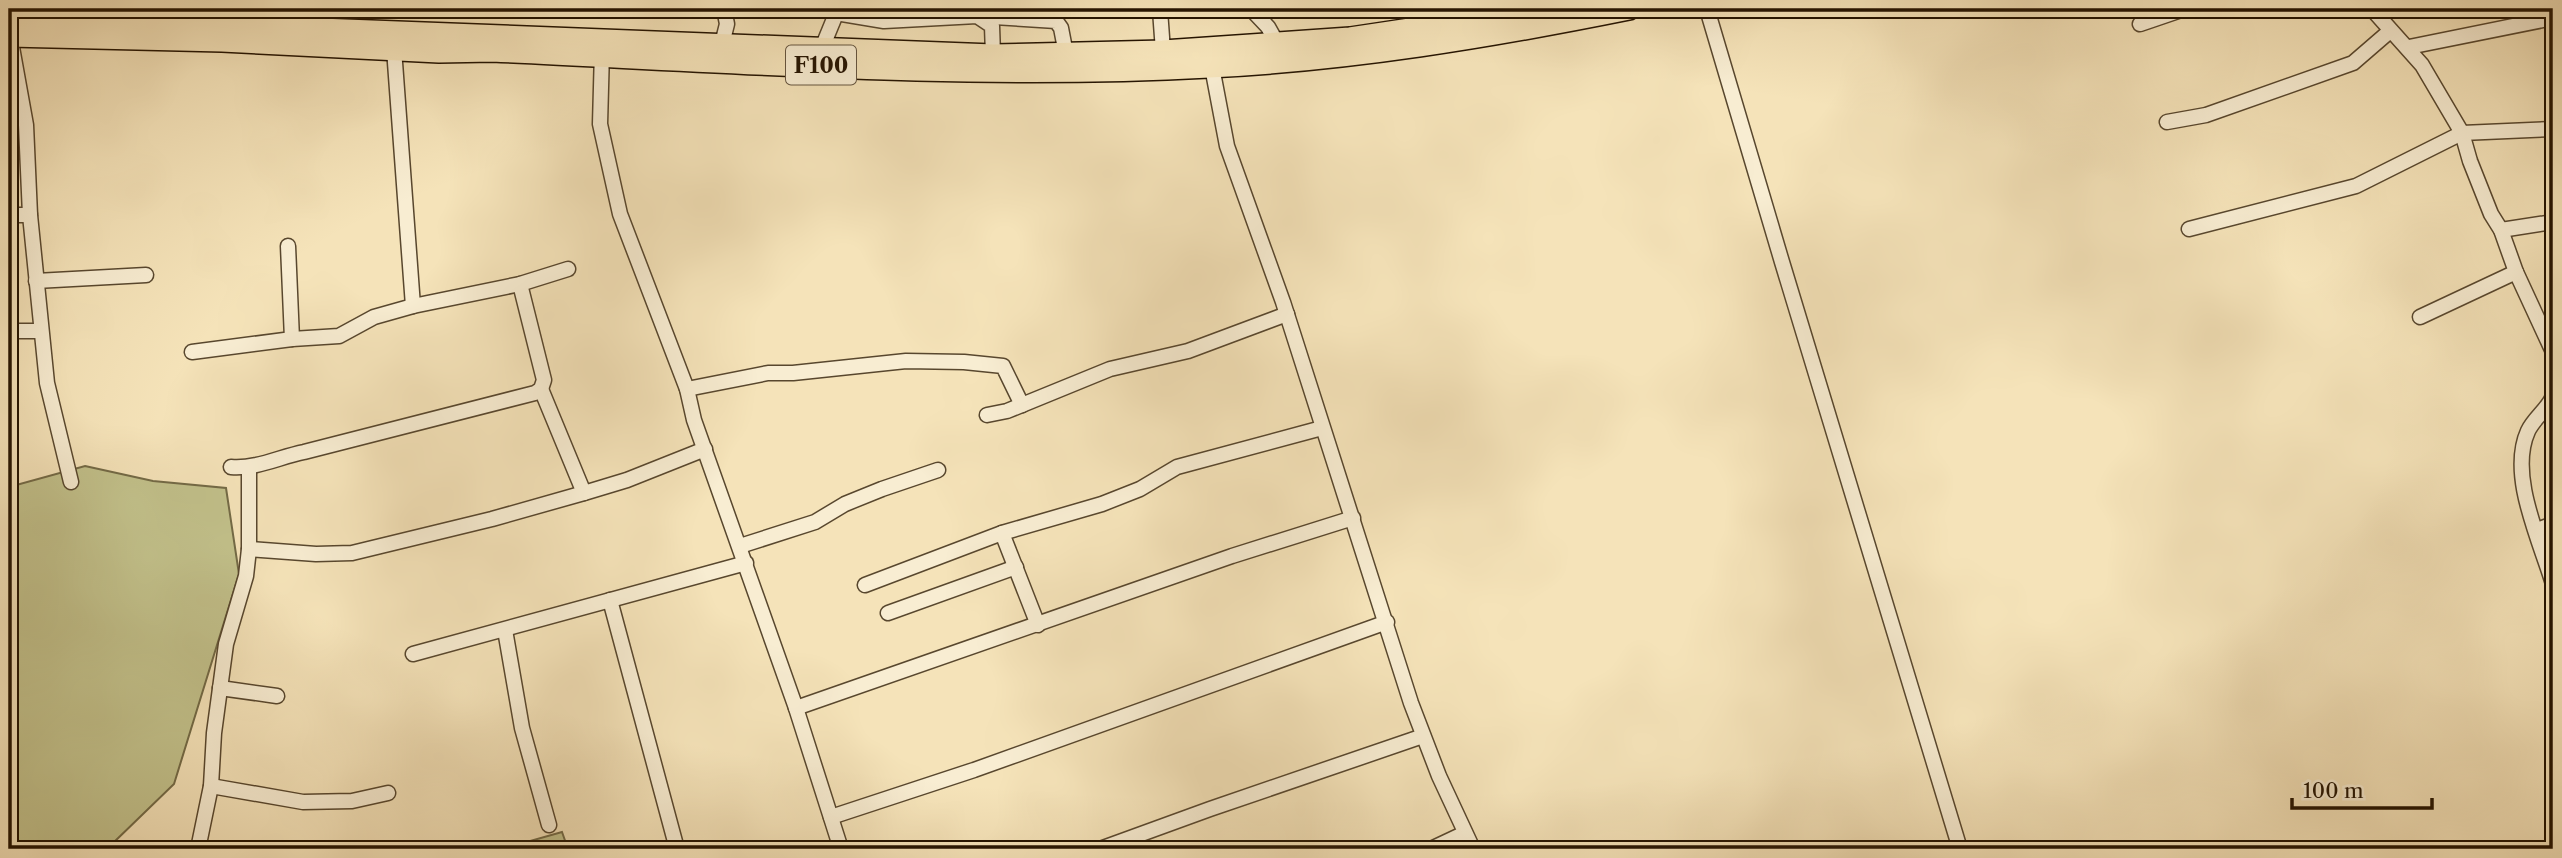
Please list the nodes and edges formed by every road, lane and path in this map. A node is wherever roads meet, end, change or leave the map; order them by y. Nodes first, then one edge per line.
1 (724, 9) edge
2 (1167, 9) edge
3 (1251, 9) edge
4 (1544, 9) edge
5 (1629, 9) edge
6 (1707, 9) edge
7 (2184, 9) edge
8 (2372, 9) edge
9 (837, 11) edge
10 (961, 13) edge
11 (104, 15) edge
12 (1466, 15) edge
13 (190, 16) edge
14 (977, 16) junction
15 (2553, 18) edge
16 (320, 19) edge
17 (2140, 24) dead end
18 (9, 30) edge
19 (2390, 31) junction
20 (1277, 43) junction
21 (722, 44) junction
22 (603, 47) junction
23 (2409, 47) junction
24 (822, 48) junction
25 (394, 49) junction
26 (1163, 51) junction
27 (1066, 54) junction
28 (993, 55) junction
29 (1212, 67) junction
30 (2167, 122) dead end
31 (2553, 129) edge
32 (2462, 133) junction
33 (9, 215) edge
34 (30, 215) junction
35 (2553, 222) edge
36 (2189, 229) dead end
37 (2501, 230) junction
38 (288, 246) dead end
39 (568, 269) dead end
40 (2516, 272) junction
41 (146, 275) dead end
42 (36, 281) junction
43 (520, 284) junction
44 (412, 306) junction
45 (1287, 314) junction
46 (2420, 317) dead end
47 (9, 331) edge
48 (40, 331) junction
49 (292, 339) junction
50 (192, 352) dead end
51 (2553, 352) edge
52 (541, 389) junction
53 (687, 389) junction
54 (2553, 396) edge
55 (1022, 405) junction
56 (987, 415) dead end
57 (1322, 428) junction
58 (705, 449) junction
59 (231, 467) dead end
60 (249, 468) junction
61 (938, 470) dead end
62 (71, 481) dead end
63 (584, 493) junction
64 (1353, 518) junction
65 (2553, 524) edge
66 (2537, 530) junction
67 (1002, 533) junction
68 (740, 546) junction
69 (249, 549) junction
70 (746, 563) junction
71 (1016, 567) junction
72 (2553, 584) edge
73 (865, 585) dead end
74 (610, 600) junction
75 (888, 613) dead end
76 (1387, 622) junction
77 (1038, 625) junction
78 (505, 630) junction
79 (413, 654) dead end
80 (220, 688) junction
81 (277, 696) dead end
82 (796, 708) junction
83 (1423, 736) junction
84 (211, 786) junction
85 (388, 793) dead end
86 (831, 817) junction
87 (549, 825) dead end
88 (1465, 833) junction
89 (198, 849) edge
90 (677, 849) edge
91 (841, 849) edge
92 (1100, 849) edge
93 (1431, 849) edge
94 (1473, 849) edge
95 (1960, 849) edge

1 - 21 street
2 - 26 street
3 - 20 street
4 - 12 highway, F100
5 - 29 highway, F100
6 - 95 street
7 - 17 street
8 - 19 street
9 - 10 street
9 - 24 street
10 - 14 street
11 - 13 highway, F100
11 - 18 highway, F100
12 - 20 highway, F100
13 - 16 highway, F100
14 - 27 street
14 - 28 street
15 - 23 street
16 - 22 highway, F100
18 - 25 highway, F100
18 - 34 street
19 - 23 street
19 - 30 street
20 - 26 highway, F100
21 - 22 highway, F100
21 - 24 highway, F100
22 - 25 highway, F100
22 - 29 highway, F100
22 - 53 street
23 - 32 street
24 - 28 highway, F100
25 - 44 street
26 - 27 highway, F100
27 - 28 highway, F100
29 - 45 street
31 - 32 street
32 - 36 street
32 - 37 street
33 - 34 street
34 - 42 street
35 - 37 street
37 - 40 street
38 - 49 street
39 - 43 street
40 - 46 street
40 - 51 street
41 - 42 street
42 - 48 street
43 - 44 street
43 - 52 street
44 - 49 street
45 - 55 street
45 - 57 street
47 - 48 street
48 - 62 street
49 - 50 street
52 - 60 street
52 - 63 street
53 - 55 street
53 - 58 street
54 - 66 street
55 - 56 street
57 - 64 street
57 - 67 street
58 - 63 street
58 - 68 street
59 - 60 street
60 - 69 street
61 - 68 street
63 - 69 street
64 - 76 street
64 - 77 street
65 - 66 street
66 - 72 street
67 - 71 street
67 - 73 street
68 - 70 street
69 - 80 street
70 - 74 street
70 - 82 street
71 - 75 street
71 - 77 street
74 - 78 street
74 - 90 street
76 - 83 street
76 - 86 street
77 - 82 street
78 - 79 street
78 - 87 street
80 - 81 street
80 - 84 street
82 - 86 street
83 - 88 street
83 - 92 street
84 - 85 street
84 - 89 street
86 - 91 street
88 - 93 street
88 - 94 street

